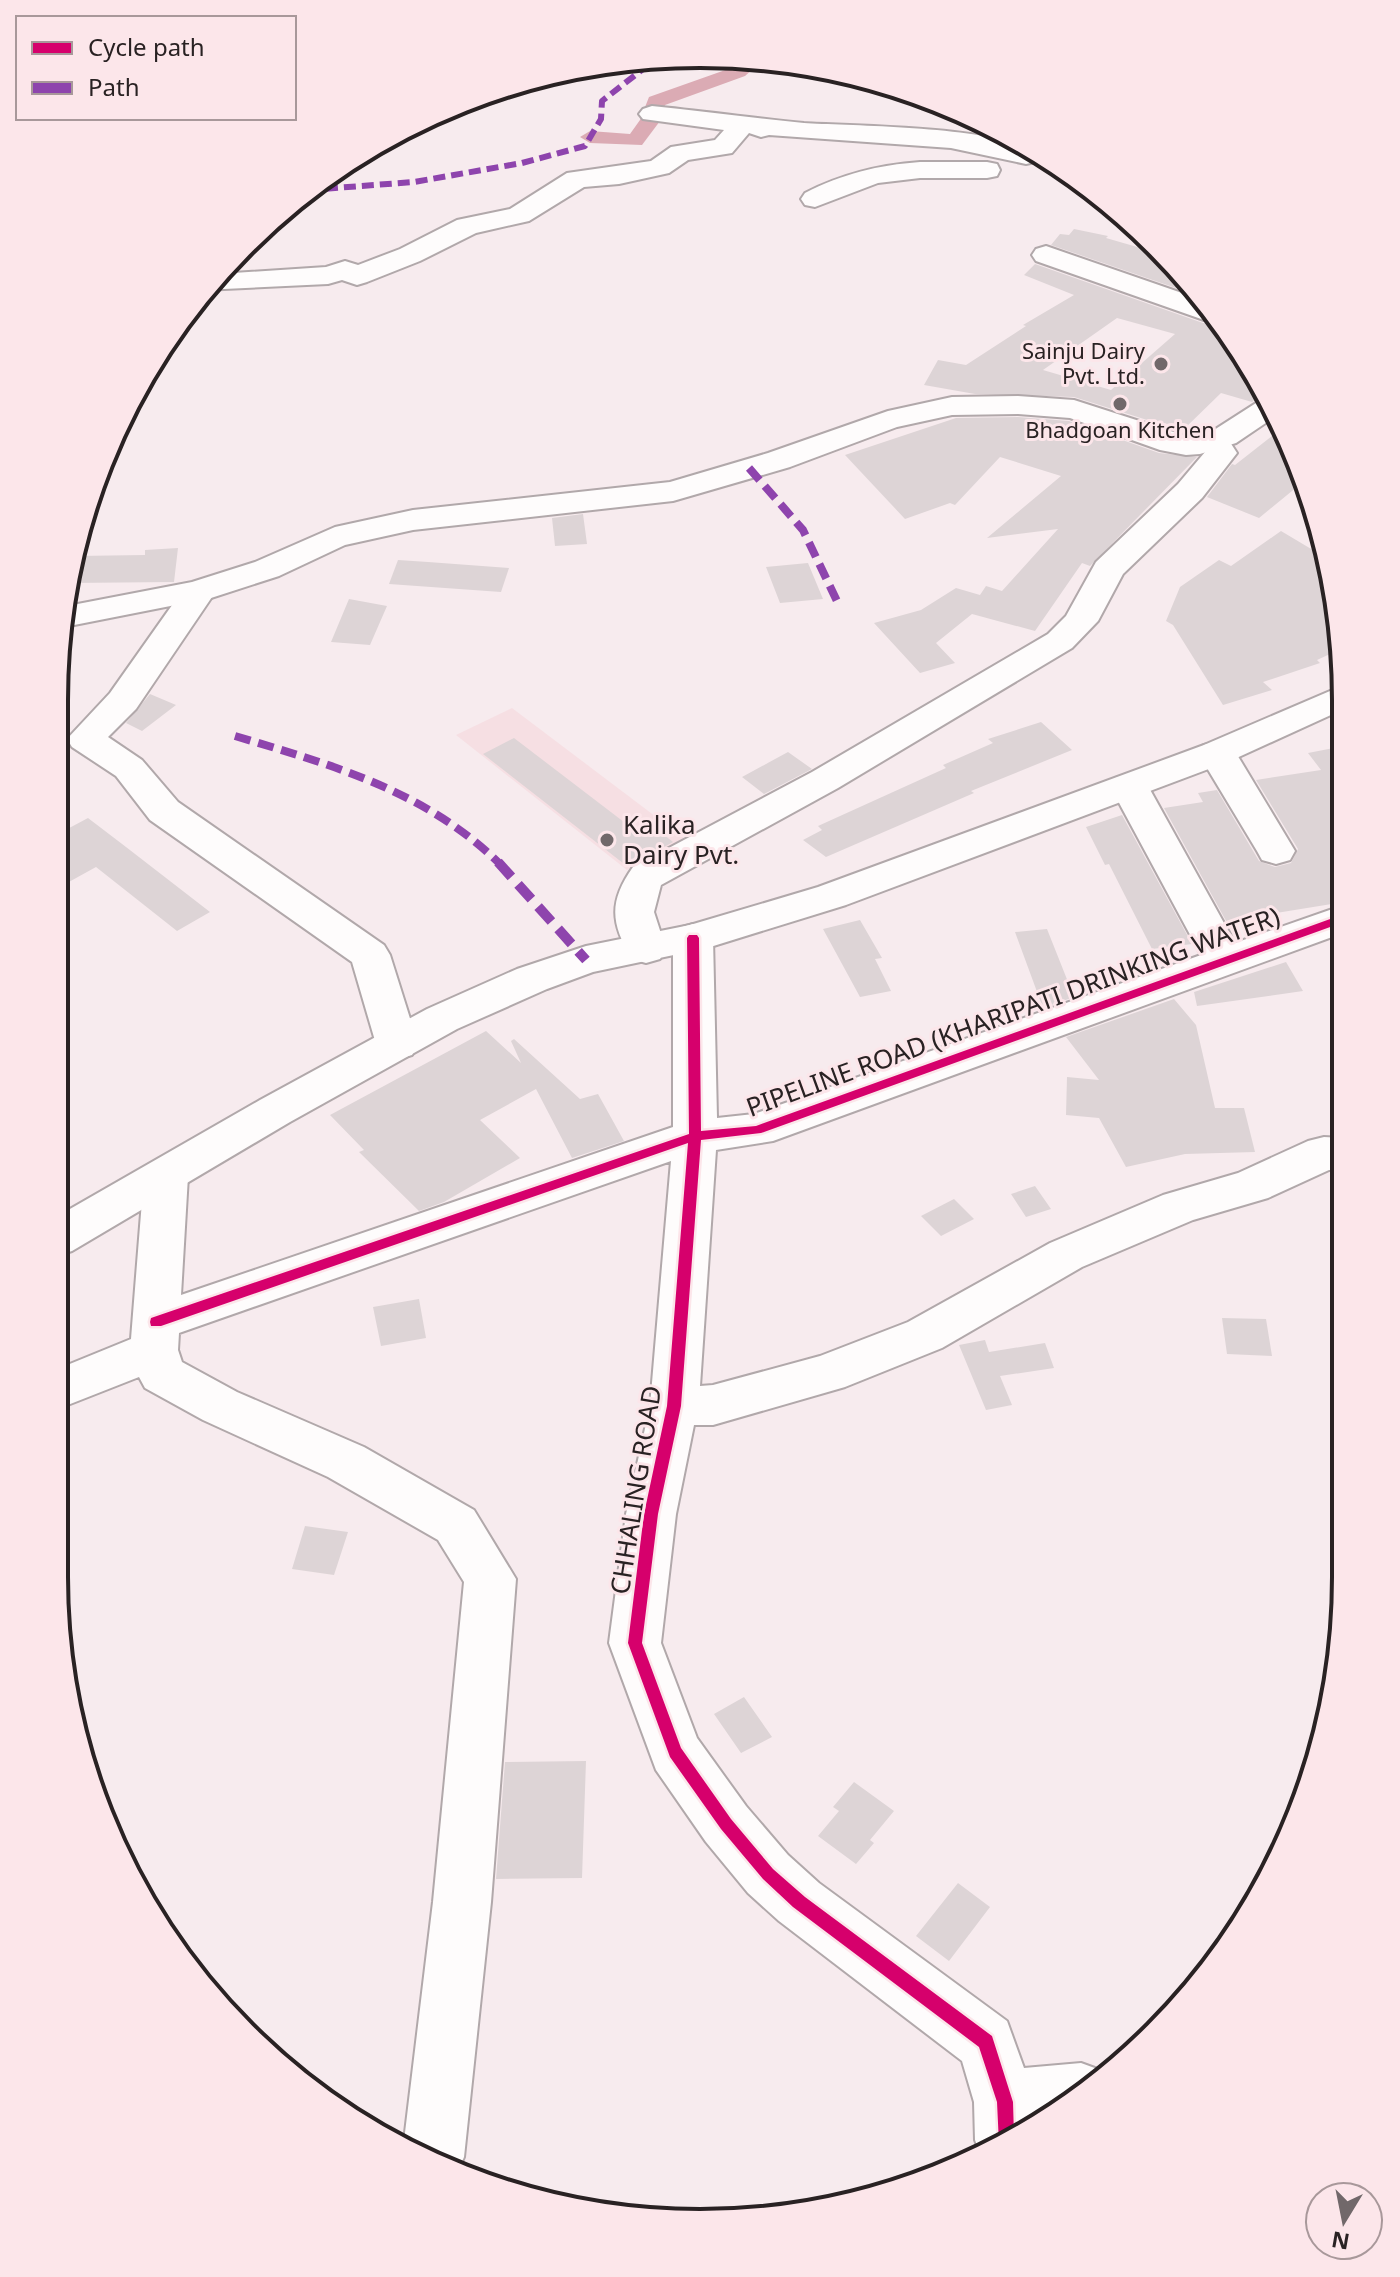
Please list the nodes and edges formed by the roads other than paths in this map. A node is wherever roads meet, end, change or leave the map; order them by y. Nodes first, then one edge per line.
1 (652, 114) dead end
2 (753, 125) junction
3 (1010, 150) edge
4 (1027, 160) edge
5 (815, 199) dead end
6 (1046, 255) dead end
7 (226, 282) edge
8 (1195, 307) edge
9 (1262, 411) edge
10 (1215, 443) junction
11 (199, 591) junction
12 (73, 615) edge
13 (1332, 701) edge
14 (1217, 753) junction
15 (1129, 786) junction
16 (1276, 851) dead end
17 (1332, 922) edge
18 (669, 944) junction
19 (1224, 960) junction
20 (397, 1044) junction
21 (695, 1136) junction
22 (1332, 1153) edge
23 (166, 1176) junction
24 (68, 1232) edge
25 (155, 1336) junction
26 (68, 1384) edge
27 (674, 1406) junction
28 (1062, 2094) edge
29 (1006, 2121) edge
30 (434, 2150) edge

1 - 2 street
2 - 3 street
2 - 7 street
4 - 5 street
6 - 8 street
9 - 10 street
10 - 11 street
10 - 18 street
11 - 12 street
11 - 20 street
13 - 14 street
14 - 15 street
14 - 16 street
15 - 18 street
15 - 19 street
17 - 19 street, PIPELINE ROAD (KHARIPATI DRINKING WATER)
18 - 20 street
18 - 21 street, CHHALING ROAD
19 - 21 street, PIPELINE ROAD (KHARIPATI DRINKING WATER)
20 - 23 street
21 - 25 street, PIPELINE ROAD (KHARIPATI DRINKING WATER)
21 - 27 street, CHHALING ROAD
22 - 27 street
23 - 24 street
23 - 25 street
25 - 26 street, PIPELINE ROAD (KHARIPATI DRINKING WATER)
25 - 30 street
27 - 29 street, CHHALING ROAD
28 - 29 street

